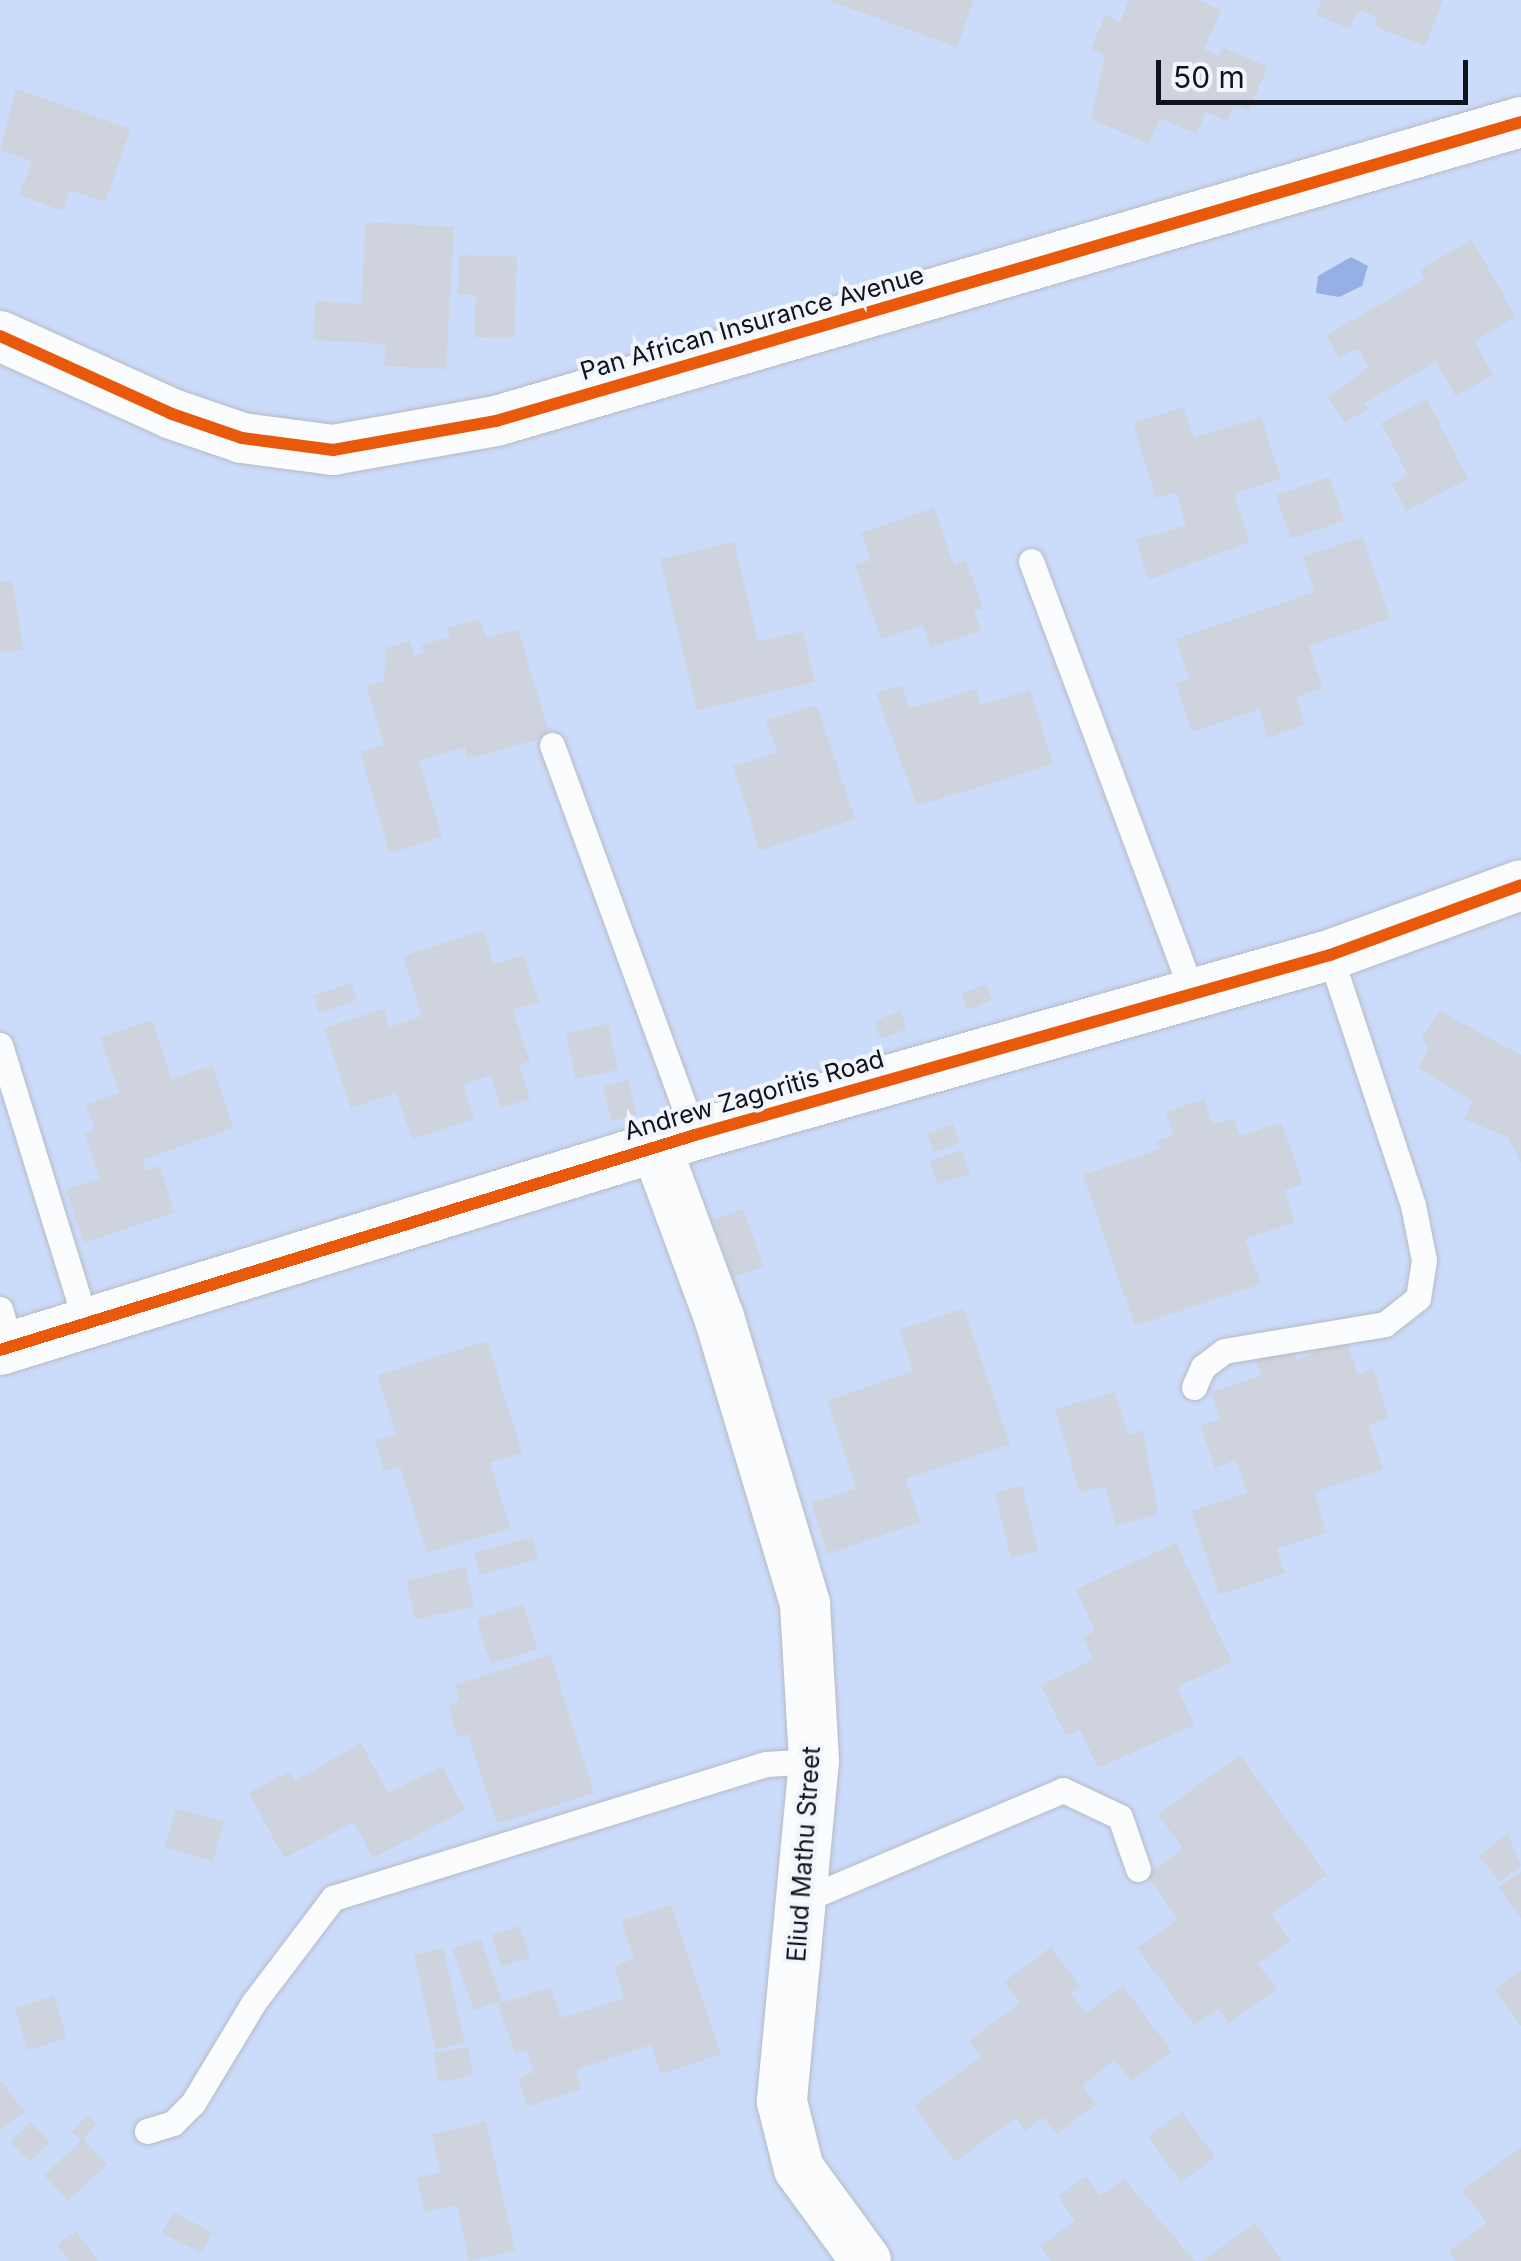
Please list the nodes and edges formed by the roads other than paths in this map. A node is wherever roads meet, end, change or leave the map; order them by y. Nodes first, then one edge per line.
1 (1521, 122) edge
2 (0, 336) edge
3 (1031, 561) dead end
4 (552, 746) dead end
5 (1521, 884) edge
6 (1330, 954) junction
7 (1192, 990) junction
8 (0, 1046) edge
9 (675, 1141) junction
10 (86, 1323) junction
11 (4, 1335) edge
12 (1194, 1388) dead end
13 (814, 1762) junction
14 (1138, 1869) dead end
15 (804, 1900) junction
16 (148, 2131) dead end
17 (866, 2261) edge

1 - 2 street, Pan African Insurance Avenue
3 - 7 lane
4 - 9 lane
5 - 6 street, Andrew Zagoritis Road
6 - 7 street, Andrew Zagoritis Road
6 - 12 lane
7 - 9 street, Andrew Zagoritis Road
8 - 10 lane
9 - 10 street, Andrew Zagoritis Road
9 - 13 street, Eliud Mathu Street
10 - 11 street, Andrew Zagoritis Road
13 - 15 street, Eliud Mathu Street
13 - 16 lane
14 - 15 lane
15 - 17 street, Eliud Mathu Street

